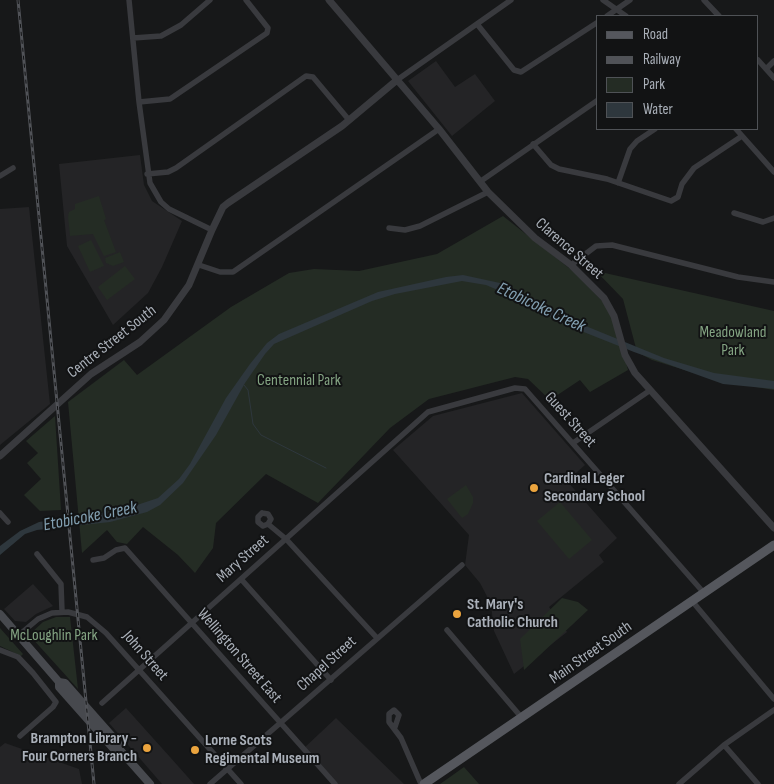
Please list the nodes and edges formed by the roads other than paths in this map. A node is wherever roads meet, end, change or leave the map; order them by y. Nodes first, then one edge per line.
1 (129, 0) edge
2 (210, 0) edge
3 (246, 0) edge
4 (329, 0) edge
5 (511, 0) edge
6 (603, 0) edge
7 (630, 0) edge
8 (704, 0) edge
9 (616, 10) junction
10 (608, 15) edge
11 (624, 15) edge
12 (718, 15) edge
13 (596, 23) edge
14 (477, 24) junction
15 (133, 38) junction
16 (759, 61) edge
17 (774, 61) edge
18 (766, 69) junction
19 (774, 78) edge
20 (398, 80) junction
21 (596, 101) edge
22 (139, 102) junction
23 (349, 120) junction
24 (439, 129) junction
25 (654, 130) edge
26 (737, 130) edge
27 (742, 136) junction
28 (533, 144) junction
29 (13, 168) dead end
30 (774, 170) edge
31 (147, 174) junction
32 (0, 176) edge
33 (481, 181) junction
34 (618, 183) junction
35 (488, 192) junction
36 (734, 213) dead end
37 (774, 218) edge
38 (388, 228) dead end
39 (212, 230) junction
40 (571, 264) junction
41 (199, 266) junction
42 (774, 282) edge
43 (649, 391) junction
44 (402, 435) joint
45 (573, 443) junction
46 (0, 456) edge
47 (0, 513) edge
48 (8, 522) dead end
49 (268, 524) dead end
50 (774, 528) edge
51 (286, 539) junction
52 (774, 546) edge
53 (37, 554) dead end
54 (93, 560) dead end
55 (462, 565) dead end
56 (241, 579) junction
57 (704, 593) junction
58 (692, 602) junction
59 (62, 612) junction
60 (0, 614) edge
61 (191, 622) junction
62 (447, 630) dead end
63 (19, 635) junction
64 (377, 638) junction
65 (0, 650) edge
66 (139, 670) junction
67 (331, 680) junction
68 (774, 699) edge
69 (102, 703) dead end
70 (774, 710) edge
71 (522, 718) junction
72 (280, 724) junction
73 (394, 727) dead end
74 (20, 736) dead end
75 (724, 745) junction
76 (227, 769) junction
77 (150, 784) edge
78 (210, 784) edge
79 (240, 784) edge
80 (334, 784) edge
81 (422, 784) edge
82 (679, 784) edge
83 (758, 784) edge

1 - 15 street
2 - 15 street
3 - 22 street
4 - 20 street, Clarence Street
5 - 14 street
6 - 9 street
7 - 9 street
8 - 12 street
9 - 10 street
9 - 11 street
13 - 14 street
14 - 20 street
15 - 22 street
16 - 18 street
17 - 18 street
18 - 19 street
20 - 23 street, Centre Street South
20 - 24 street, Clarence Street
21 - 28 street
22 - 31 street
23 - 31 street
23 - 39 street, Centre Street South
24 - 33 street, Clarence Street
24 - 41 street
25 - 34 street
26 - 27 street
27 - 30 street
27 - 34 street
28 - 33 street
28 - 34 street
29 - 32 street
31 - 39 street
33 - 35 street, Clarence Street
35 - 38 street
35 - 40 street, Clarence Street
36 - 37 street
39 - 41 street, Centre Street South
40 - 42 street
40 - 43 street, Clarence Street
41 - 46 street, Centre Street South
43 - 45 street
43 - 50 street, Clarence Street
44 - 45 street, Guest Street
44 - 51 street, Mary Street
45 - 57 street, Guest Street
47 - 48 street
49 - 51 street
51 - 56 street, Mary Street
51 - 64 street
52 - 57 main road, Main Street South
53 - 59 street
54 - 61 street, Wellington Street East
55 - 64 street, Chapel Street
56 - 61 street, Mary Street
56 - 67 street
57 - 58 main road, Main Street South
58 - 68 street
58 - 71 main road, Main Street South
59 - 63 street
59 - 66 street, John Street
60 - 63 main road
61 - 66 street, Mary Street
61 - 72 street, Wellington Street East
62 - 71 street
63 - 77 main road
64 - 67 street, Chapel Street
65 - 74 street
66 - 69 street, Mary Street
66 - 76 street, John Street
67 - 72 street, Chapel Street
70 - 75 street
71 - 81 main road, Main Street South
72 - 76 street, Chapel Street
72 - 80 street, Wellington Street East
73 - 81 street
75 - 82 street
75 - 83 street
76 - 78 street, Chapel Street
76 - 79 street, John Street

